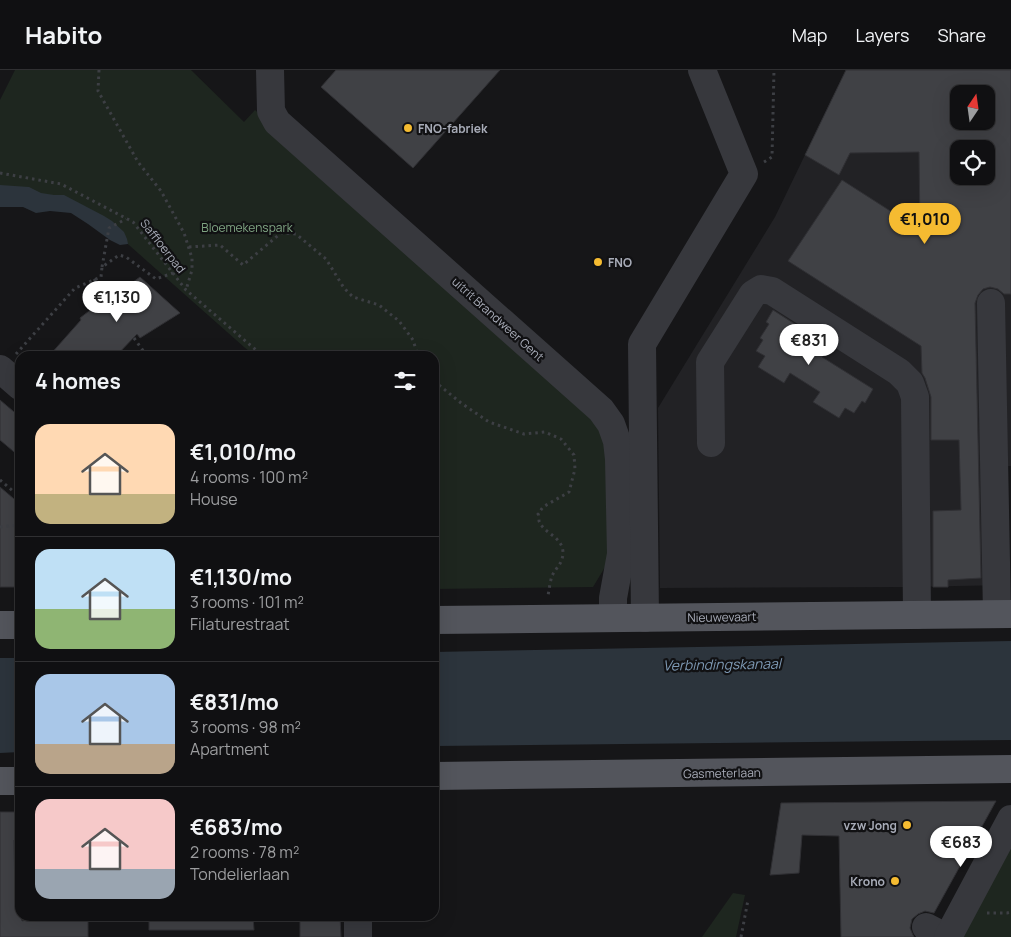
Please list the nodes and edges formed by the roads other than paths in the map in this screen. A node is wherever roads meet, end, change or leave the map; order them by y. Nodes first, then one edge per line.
1 (270, 70) edge
2 (702, 70) edge
3 (991, 304) dead end
4 (711, 443) dead end
5 (1004, 614) edge
6 (917, 615) junction
7 (613, 618) junction
8 (645, 618) junction
9 (439, 620) edge
10 (0, 625) edge
11 (15, 625) edge
12 (1011, 769) edge
13 (439, 776) edge
14 (0, 781) edge
15 (15, 781) edge
16 (1011, 819) edge
17 (358, 921) edge
18 (940, 934) edge
19 (358, 937) edge

1 - 7 street, uitrit Brandweer Gent
2 - 8 street
3 - 5 street
4 - 6 street
5 - 6 main road, Nieuwevaart
6 - 8 main road, Nieuwevaart
7 - 8 main road, Nieuwevaart
7 - 9 main road, Nieuwevaart
10 - 11 main road
12 - 13 main road, Gasmeterlaan
14 - 15 main road
16 - 18 street
17 - 19 street

